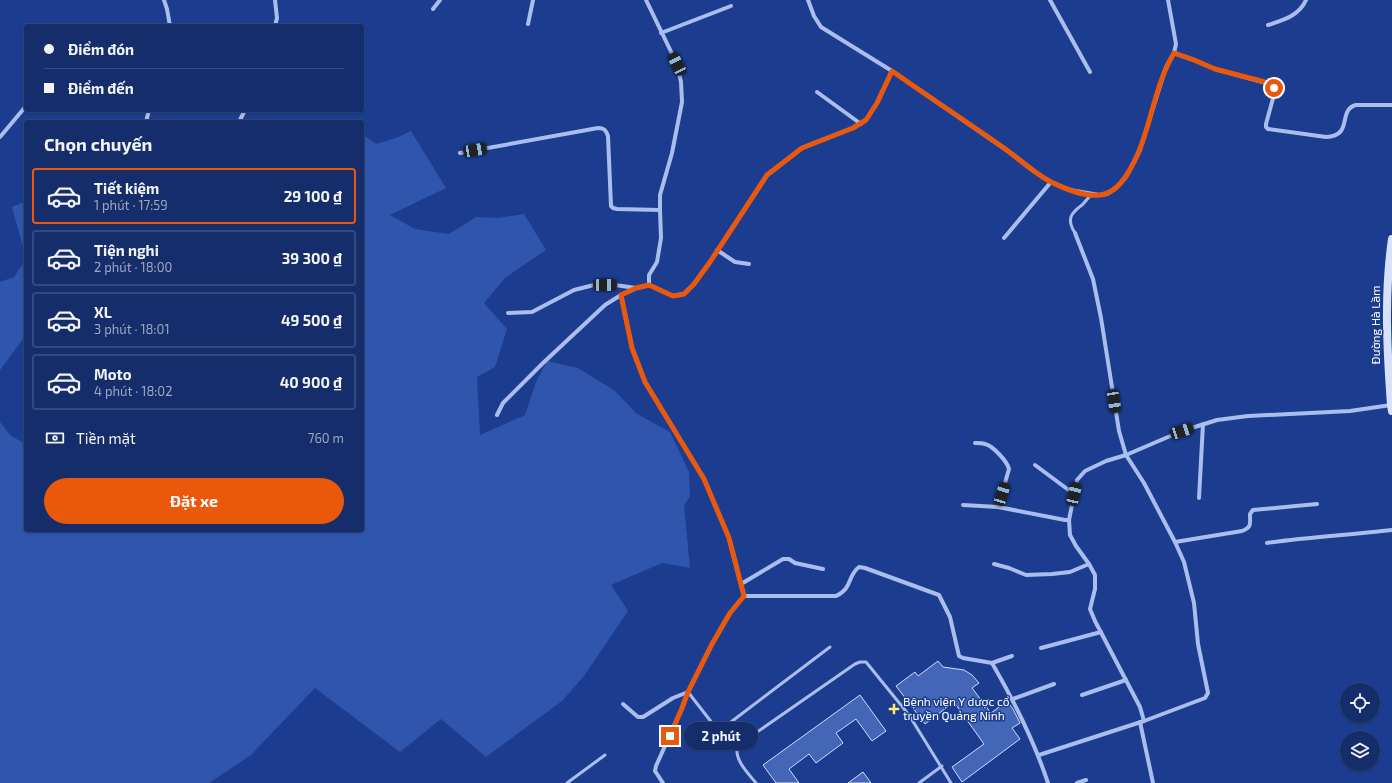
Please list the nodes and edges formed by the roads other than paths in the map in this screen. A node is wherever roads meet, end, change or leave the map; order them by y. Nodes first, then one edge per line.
1 (164, 0) edge
2 (275, 0) edge
3 (440, 0) edge
4 (533, 0) edge
5 (646, 0) edge
6 (808, 0) edge
7 (1050, 0) edge
8 (1168, 0) edge
9 (1306, 0) edge
10 (731, 6) dead end
11 (434, 9) dead end
12 (170, 24) edge
13 (276, 24) edge
14 (528, 24) dead end
15 (1268, 26) dead end
16 (661, 33) junction
17 (1174, 53) junction
18 (892, 71) junction
19 (1090, 72) dead end
20 (817, 92) dead end
21 (1392, 105) edge
22 (24, 108) edge
23 (861, 124) junction
24 (0, 136) edge
25 (460, 153) dead end
26 (1051, 182) junction
27 (1091, 195) junction
28 (660, 210) junction
29 (1076, 232) joint
30 (1004, 238) dead end
31 (1392, 239) edge
32 (717, 250) junction
33 (749, 264) dead end
34 (649, 285) junction
35 (636, 288) junction
36 (621, 295) junction
37 (508, 313) dead end
38 (1391, 408) edge
39 (497, 415) dead end
40 (1203, 424) junction
41 (975, 443) dead end
42 (1126, 455) junction
43 (1035, 466) dead end
44 (1074, 494) junction
45 (1200, 498) dead end
46 (1317, 504) dead end
47 (963, 505) dead end
48 (998, 507) junction
49 (1069, 520) junction
50 (1392, 530) edge
51 (1175, 542) junction
52 (1267, 543) dead end
53 (994, 564) dead end
54 (1089, 564) junction
55 (822, 569) dead end
56 (741, 584) junction
57 (744, 596) junction
58 (1101, 632) junction
59 (830, 647) dead end
60 (1041, 648) dead end
61 (1012, 656) dead end
62 (992, 663) junction
63 (1126, 680) junction
64 (1054, 684) dead end
65 (688, 692) junction
66 (1082, 695) dead end
67 (1013, 699) junction
68 (624, 704) dead end
69 (1142, 721) junction
70 (605, 754) dead end
71 (1039, 755) junction
72 (942, 766) junction
73 (1086, 780) dead end
74 (567, 783) edge
75 (663, 783) edge
76 (756, 783) edge
77 (919, 783) edge
78 (951, 783) edge
79 (1048, 783) edge
80 (1077, 783) edge
81 (1153, 783) edge

1 - 12 street
2 - 13 street
3 - 11 street
4 - 14 street
5 - 16 street
6 - 18 street
7 - 19 street
8 - 17 street
9 - 15 street
10 - 16 street
16 - 28 street
17 - 21 street
17 - 27 street
18 - 23 street
18 - 26 street
20 - 23 street
22 - 24 street
23 - 32 street
25 - 28 street
26 - 27 street
26 - 30 street
27 - 29 lane
28 - 34 street
29 - 42 street
31 - 38 main road, Đường Hà Lầm
32 - 33 street
32 - 34 street
34 - 35 street
35 - 36 street
35 - 37 street
36 - 39 street
36 - 56 street
38 - 40 street
40 - 42 street
40 - 45 street
41 - 48 street
42 - 44 street
42 - 51 street
43 - 44 street
44 - 49 street
46 - 51 street
47 - 48 street
48 - 49 street
49 - 54 street
50 - 52 street
51 - 69 street
53 - 54 street
54 - 58 street
55 - 56 street
56 - 57 street
57 - 62 street
57 - 65 street
58 - 60 street
58 - 63 street
59 - 65 lane
61 - 62 street
62 - 67 street
63 - 66 street
63 - 69 street
64 - 67 street
65 - 68 street
65 - 75 street
67 - 71 street
69 - 71 street
69 - 81 street
70 - 74 lane
71 - 79 street
72 - 76 lane
72 - 77 lane
72 - 78 lane
73 - 80 street

